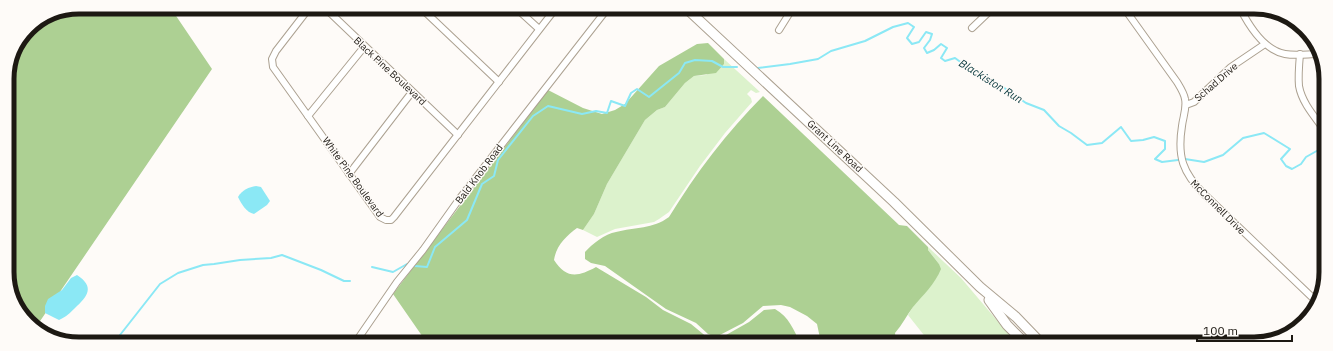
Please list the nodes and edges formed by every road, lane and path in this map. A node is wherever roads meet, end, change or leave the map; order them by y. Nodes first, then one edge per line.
1 (305, 14) edge
2 (331, 14) edge
3 (427, 14) edge
4 (523, 14) edge
5 (551, 14) edge
6 (603, 14) edge
7 (692, 14) edge
8 (789, 14) edge
9 (987, 14) edge
10 (1128, 14) edge
11 (1244, 14) edge
12 (972, 28) dead end
13 (539, 29) junction
14 (779, 30) dead end
15 (1265, 44) junction
16 (364, 46) junction
17 (1300, 54) junction
18 (1314, 54) edge
19 (499, 82) junction
20 (412, 92) junction
21 (1186, 105) junction
22 (308, 116) junction
23 (1319, 123) edge
24 (458, 134) junction
25 (349, 174) junction
26 (980, 287) junction
27 (1313, 298) edge
28 (359, 337) edge
29 (1019, 337) edge
30 (1035, 337) edge

1 - 22 street, White Pine Boulevard
2 - 16 street, Black Pine Boulevard
3 - 19 street
4 - 13 street
5 - 13 street, White Pine Boulevard
6 - 28 street, Bald Knob Road
7 - 26 main road, Grant Line Road
8 - 14 street
9 - 12 street
10 - 21 street, McConnell Drive
11 - 15 street
13 - 19 street, White Pine Boulevard
15 - 17 street
15 - 21 street, Schad Drive
16 - 20 street, Black Pine Boulevard
16 - 22 street
17 - 18 street
17 - 23 street
19 - 24 street, White Pine Boulevard
20 - 24 street, Black Pine Boulevard
20 - 25 street
21 - 27 street, McConnell Drive
22 - 25 street, White Pine Boulevard
24 - 25 street, White Pine Boulevard
26 - 29 main road, Grant Line Road
26 - 30 main road, Grant Line Road

